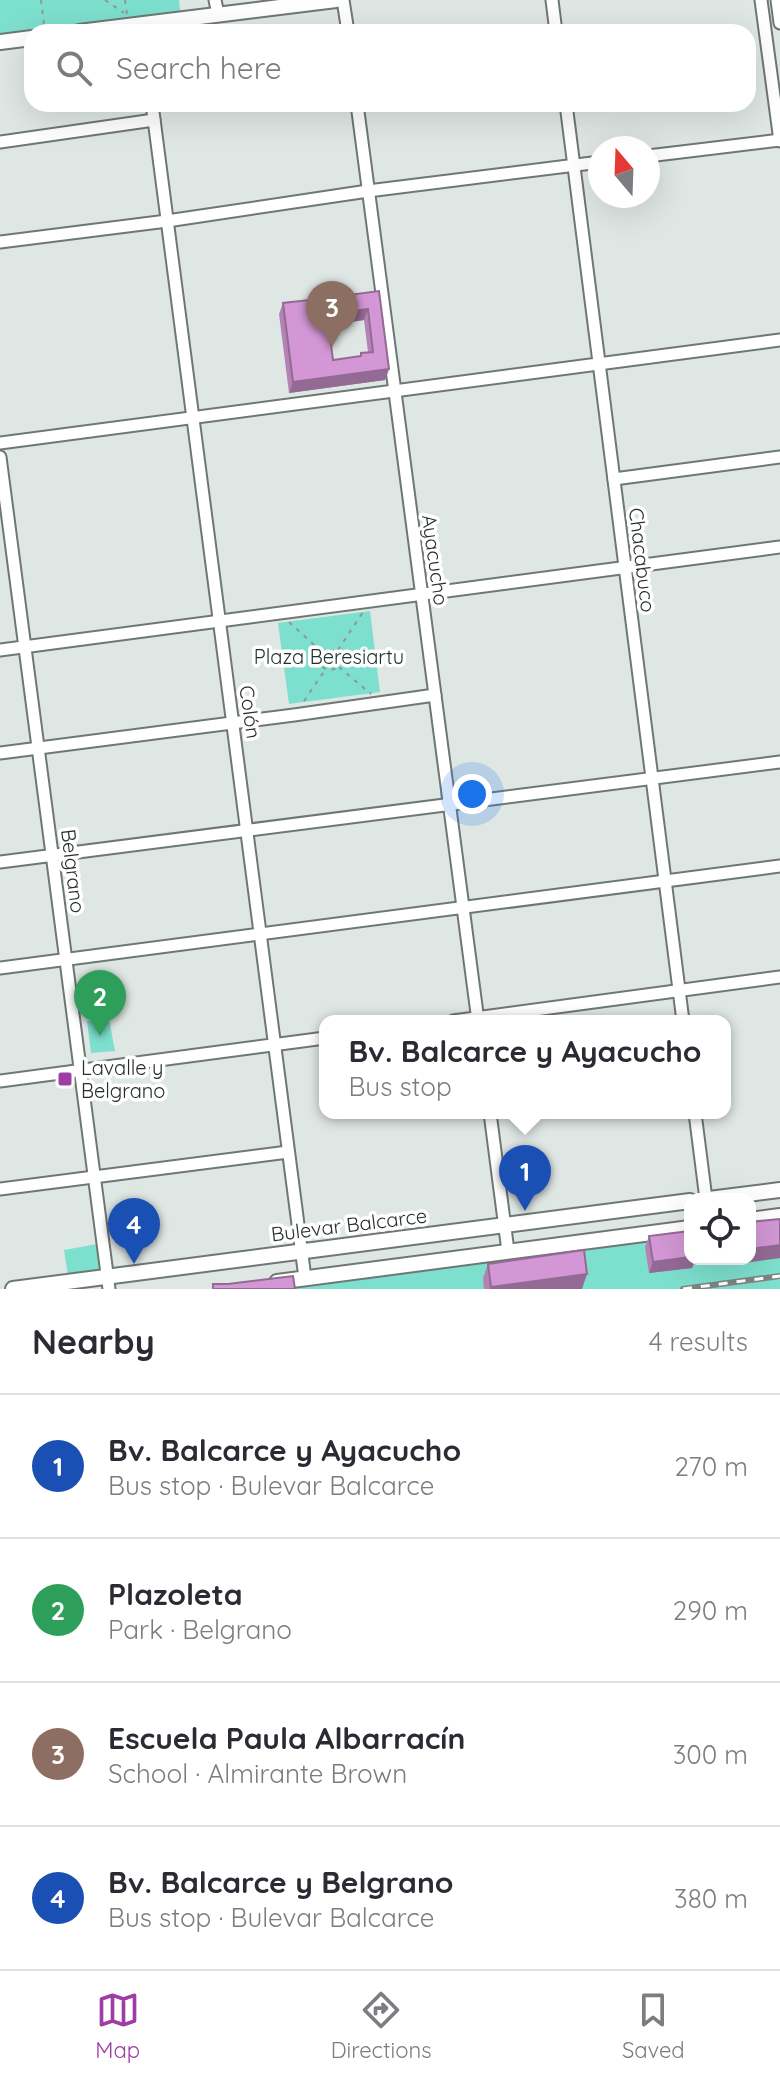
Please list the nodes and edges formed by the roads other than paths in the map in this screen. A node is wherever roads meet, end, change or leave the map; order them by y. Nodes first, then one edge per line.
1 (336, 0) edge
2 (343, 0) edge
3 (552, 0) edge
4 (761, 0) edge
5 (777, 0) edge
6 (287, 3) edge
7 (216, 7) edge
8 (780, 23) edge
9 (156, 24) edge
10 (347, 24) edge
11 (555, 24) edge
12 (24, 39) edge
13 (0, 42) edge
14 (153, 112) edge
15 (358, 112) edge
16 (567, 112) edge
17 (154, 120) junction
18 (780, 140) edge
19 (0, 142) edge
20 (660, 155) edge
21 (588, 164) edge
22 (574, 166) junction
23 (368, 191) junction
24 (167, 221) junction
25 (0, 242) edge
26 (780, 340) edge
27 (599, 364) junction
28 (395, 391) junction
29 (193, 417) junction
30 (0, 443) edge
31 (0, 457) edge
32 (780, 457) edge
33 (614, 479) junction
34 (780, 547) edge
35 (625, 567) junction
36 (421, 594) junction
37 (219, 620) junction
38 (25, 646) junction
39 (0, 650) edge
40 (435, 695) junction
41 (233, 723) junction
42 (38, 748) junction
43 (0, 753) edge
44 (780, 762) edge
45 (652, 778) junction
46 (449, 804) junction
47 (247, 830) junction
48 (52, 855) junction
49 (0, 862) edge
50 (780, 866) edge
51 (665, 881) junction
52 (463, 907) junction
53 (260, 934) junction
54 (66, 959) junction
55 (0, 968) edge
56 (780, 977) edge
57 (680, 991) junction
58 (476, 1015) edge
59 (506, 1015) edge
60 (682, 1015) edge
61 (319, 1039) edge
62 (274, 1044) junction
63 (81, 1070) junction
64 (0, 1081) edge
65 (491, 1119) edge
66 (696, 1119) edge
67 (288, 1152) junction
68 (95, 1178) junction
69 (0, 1189) edge
70 (780, 1190) edge
71 (707, 1193) edge
72 (756, 1193) edge
73 (684, 1202) edge
74 (780, 1216) edge
75 (756, 1219) edge
76 (505, 1226) junction
77 (684, 1229) edge
78 (508, 1251) junction
79 (301, 1252) junction
80 (305, 1278) junction
81 (109, 1283) edge
82 (263, 1284) edge
83 (13, 1289) edge

1 - 6 main road
2 - 10 street
3 - 11 street
4 - 18 street
5 - 8 street
6 - 7 main road
7 - 9 main road
12 - 13 main road
14 - 17 street, Colón
15 - 23 street, Ayacucho
16 - 22 street, Chacabuco
17 - 19 street
17 - 24 street, Colón
18 - 20 street
21 - 22 street
22 - 23 street
22 - 27 street, Chacabuco
23 - 24 street
23 - 28 street, Ayacucho
24 - 25 street
24 - 29 street, Colón
26 - 27 street
27 - 28 street
27 - 33 street, Chacabuco
28 - 29 street
28 - 36 street, Ayacucho
29 - 30 street
29 - 37 street, Colón
31 - 38 street, Belgrano
32 - 33 street
33 - 35 street, Chacabuco
34 - 35 street
35 - 36 street
35 - 45 street, Chacabuco
36 - 37 street
36 - 40 street, Ayacucho
37 - 38 street
37 - 41 street, Colón
38 - 39 street
38 - 42 street, Belgrano
40 - 41 street
40 - 46 street, Ayacucho
41 - 42 street
41 - 47 street, Colón
42 - 43 street
42 - 48 street, Belgrano
44 - 45 street
45 - 46 street
45 - 51 street, Chacabuco
46 - 47 street
46 - 52 street, Ayacucho
47 - 48 street
47 - 53 street, Colón
48 - 49 street
48 - 54 street, Belgrano
50 - 51 street
51 - 52 street
51 - 57 street, Chacabuco
52 - 53 street
52 - 58 street, Ayacucho
53 - 54 street
53 - 62 street, Colón
54 - 55 street
54 - 63 street, Belgrano
56 - 57 street
57 - 59 street
57 - 60 street, Chacabuco
61 - 62 street
62 - 63 street
62 - 67 street, Colón
63 - 64 street
63 - 68 street, Belgrano
65 - 76 street
66 - 71 street
67 - 68 street
67 - 79 street, Colón
68 - 69 street
68 - 81 street, Belgrano
70 - 72 main road
73 - 76 main road, Bulevar Balcarce
74 - 75 main road
76 - 78 street
76 - 79 main road, Bulevar Balcarce
77 - 78 main road
78 - 80 main road
79 - 80 street, Colón
79 - 81 main road, Bulevar Balcarce
80 - 82 main road
81 - 83 main road, Bulevar Balcarce

